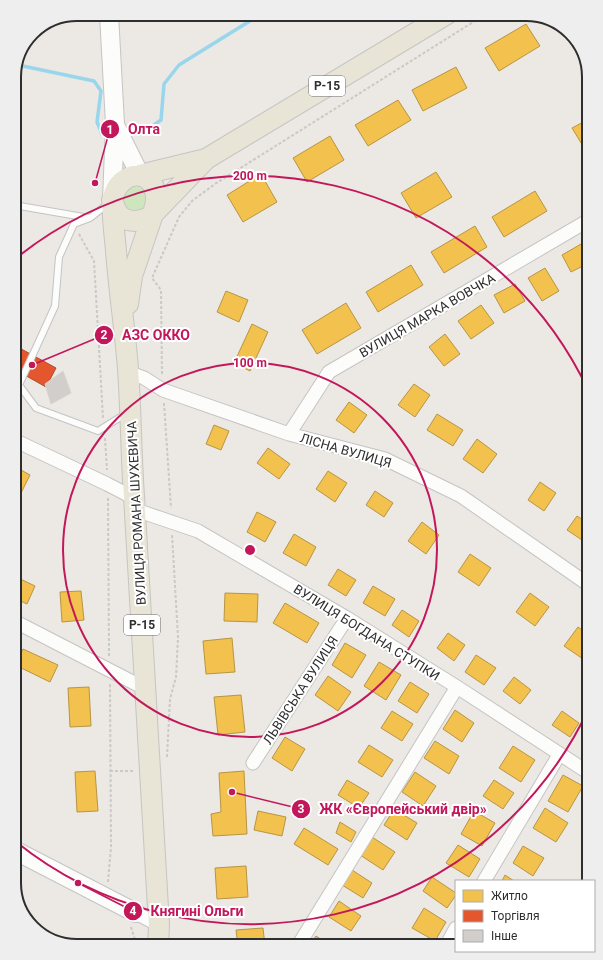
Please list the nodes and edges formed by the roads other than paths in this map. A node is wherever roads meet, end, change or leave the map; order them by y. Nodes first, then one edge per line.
1 (109, 21) edge
2 (436, 21) edge
3 (115, 124) junction
4 (206, 159) junction
5 (140, 175) junction
6 (112, 200) junction
7 (21, 206) edge
8 (153, 214) junction
9 (90, 218) junction
10 (582, 224) edge
11 (125, 324) junction
12 (128, 372) junction
13 (21, 379) edge
14 (21, 389) edge
15 (130, 411) junction
16 (289, 434) junction
17 (21, 443) edge
18 (135, 504) junction
19 (582, 580) edge
20 (347, 618) junction
21 (21, 625) edge
22 (457, 687) junction
23 (146, 689) junction
24 (560, 754) junction
25 (253, 763) dead end
26 (582, 769) edge
27 (21, 854) edge
28 (485, 880) edge
29 (133, 919) joint
30 (159, 925) junction
31 (455, 930) edge
32 (158, 939) edge
33 (302, 939) edge
34 (450, 939) edge

1 - 3 main road
2 - 4 main road, Р-15
3 - 5 main road
3 - 6 main road
4 - 5 main road, Р-15
4 - 8 main road, Р-15
5 - 6 main road, Р-15
5 - 8 main road, Р-15
6 - 8 main road, Р-15
6 - 9 lane
6 - 11 main road, ВУЛИЦЯ РОМАНА ШУХЕВИЧА / Р-15
7 - 9 lane
8 - 11 main road, Р-15
9 - 13 lane
10 - 16 street, ВУЛИЦЯ МАРКА ВОВЧКА
11 - 12 main road, ВУЛИЦЯ РОМАНА ШУХЕВИЧА / Р-15
12 - 15 main road, ВУЛИЦЯ РОМАНА ШУХЕВИЧА / Р-15
12 - 16 street, ЛІСНА ВУЛИЦЯ
14 - 15 lane
15 - 18 main road, ВУЛИЦЯ РОМАНА ШУХЕВИЧА / Р-15
16 - 19 street, ЛІСНА ВУЛИЦЯ
17 - 18 street, ВУЛИЦЯ БОГДАНА СТУПКИ
18 - 20 street, ВУЛИЦЯ БОГДАНА СТУПКИ
18 - 23 main road, ВУЛИЦЯ РОМАНА ШУХЕВИЧА / Р-15
20 - 22 street, ВУЛИЦЯ БОГДАНА СТУПКИ
20 - 25 street, ЛЬВІВСЬКА ВУЛИЦЯ
21 - 23 street
22 - 24 street, ВУЛИЦЯ БОГДАНА СТУПКИ
22 - 33 street
23 - 30 main road, ВУЛИЦЯ РОМАНА ШУХЕВИЧА / Р-15
24 - 26 street, ВУЛИЦЯ БОГДАНА СТУПКИ
24 - 28 street
27 - 29 main road
29 - 30 street
30 - 32 main road, ВУЛИЦЯ РОМАНА ШУХЕВИЧА / Р-15
31 - 34 street

